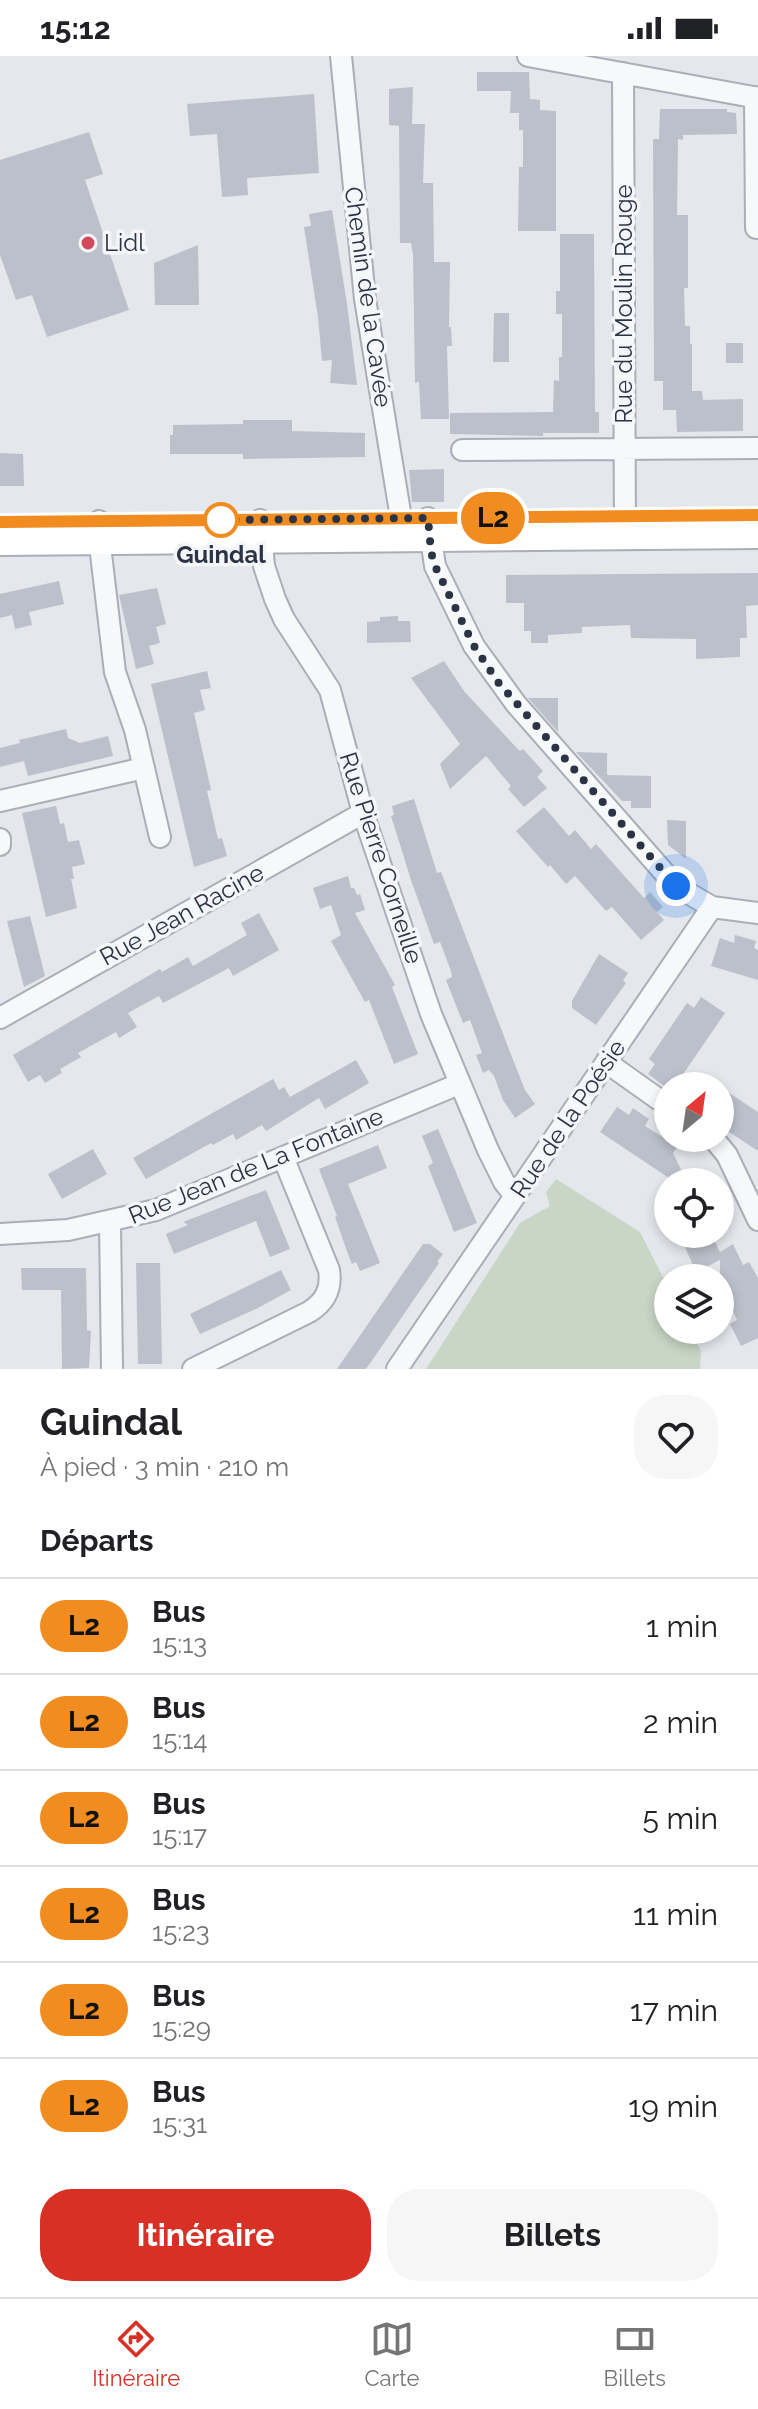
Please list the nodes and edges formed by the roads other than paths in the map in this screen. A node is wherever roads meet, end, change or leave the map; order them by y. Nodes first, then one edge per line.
1 (341, 56) edge
2 (528, 56) edge
3 (623, 73) junction
4 (756, 97) edge
5 (756, 228) edge
6 (758, 448) edge
7 (624, 449) junction
8 (462, 450) dead end
9 (758, 515) edge
10 (0, 522) edge
11 (624, 526) junction
12 (415, 528) junction
13 (261, 529) junction
14 (100, 531) junction
15 (758, 534) edge
16 (0, 541) edge
17 (144, 768) junction
18 (0, 801) edge
19 (363, 813) junction
20 (160, 837) dead end
21 (712, 907) junction
22 (758, 913) edge
23 (0, 1018) edge
24 (606, 1062) junction
25 (459, 1084) junction
26 (654, 1096) edge
27 (725, 1152) edge
28 (283, 1157) junction
29 (515, 1196) junction
30 (758, 1220) edge
31 (110, 1222) junction
32 (0, 1234) edge
33 (112, 1369) edge
34 (193, 1369) edge
35 (397, 1369) edge

1 - 12 street, Chemin de la Cavée
2 - 3 street
3 - 4 street
3 - 7 street, Rue du Moulin Rouge
4 - 5 street
6 - 7 street
7 - 8 street
7 - 11 street, Rue du Moulin Rouge
9 - 11 main road
10 - 14 main road
11 - 12 main road
11 - 15 main road
12 - 13 main road
12 - 21 street, Chemin de la Cavée
13 - 14 main road
13 - 19 street, Rue Pierre Corneille
14 - 16 main road
14 - 17 street
17 - 18 street
17 - 20 street
19 - 23 street, Rue Jean Racine
19 - 25 street, Rue Pierre Corneille
21 - 22 street
21 - 24 street, Rue de la Poésie
24 - 26 street
24 - 29 street, Rue de la Poésie
25 - 28 street, Rue Jean de La Fontaine
25 - 29 street, Rue Pierre Corneille
27 - 30 street
28 - 31 street, Rue Jean de La Fontaine
28 - 34 street
29 - 35 street, Rue de la Poésie
31 - 32 street, Rue Jean de La Fontaine
31 - 33 street

